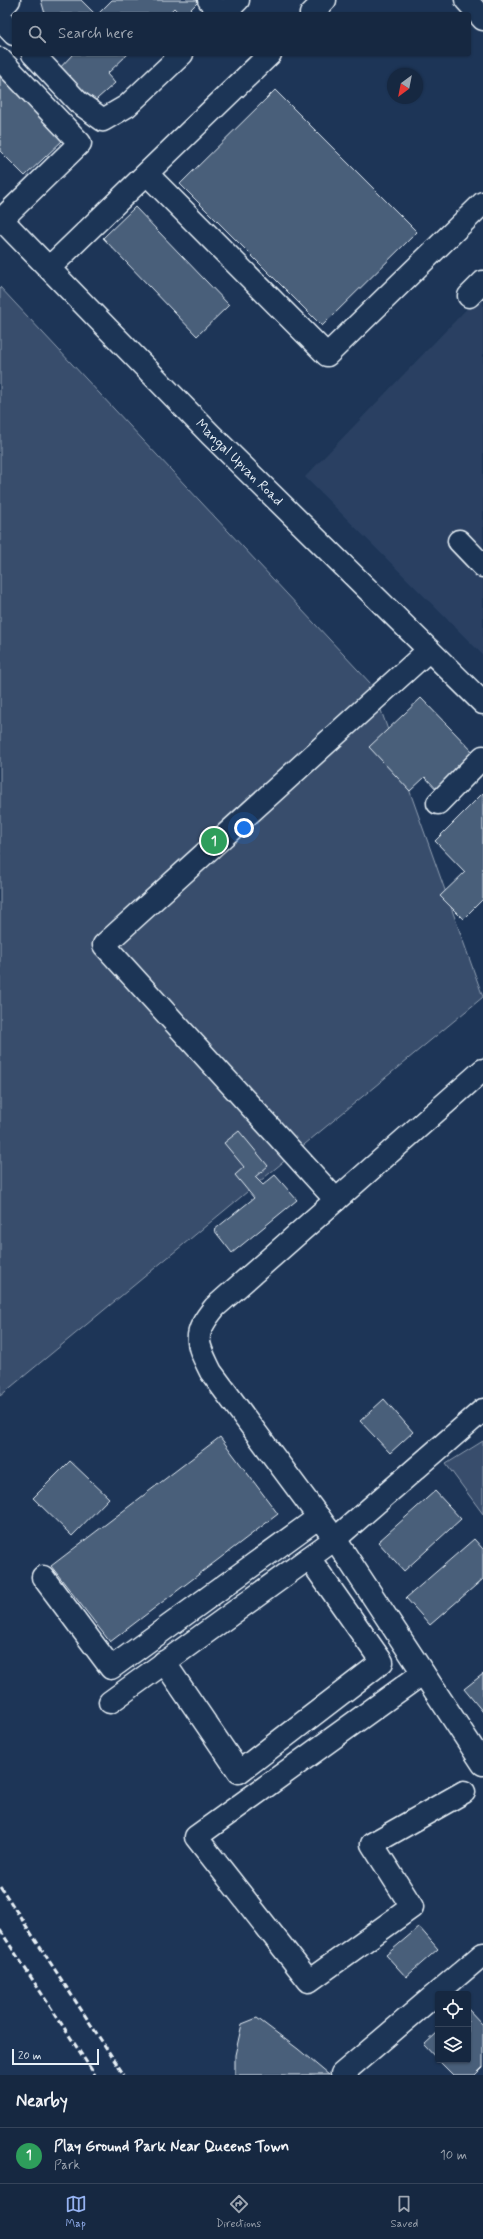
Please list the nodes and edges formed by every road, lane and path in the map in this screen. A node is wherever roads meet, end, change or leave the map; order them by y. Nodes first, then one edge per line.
1 (9, 0) edge
2 (209, 0) edge
3 (238, 0) edge
4 (325, 0) edge
5 (466, 0) edge
6 (0, 10) edge
7 (220, 12) edge
8 (224, 12) edge
9 (313, 12) edge
10 (0, 19) edge
11 (483, 19) edge
12 (12, 32) edge
13 (35, 56) edge
14 (180, 56) edge
15 (268, 56) edge
16 (0, 59) edge
17 (147, 174) junction
18 (483, 203) edge
19 (1, 218) edge
20 (50, 268) junction
21 (459, 541) dead end
22 (483, 566) edge
23 (429, 650) junction
24 (483, 703) edge
25 (483, 757) edge
26 (438, 803) dead end
27 (482, 1073) edge
28 (336, 1200) junction
29 (483, 1410) edge
30 (319, 1517) junction
31 (335, 1539) junction
32 (309, 1558) junction
33 (43, 1577) dead end
34 (164, 1662) junction
35 (423, 1673) junction
36 (110, 1702) dead end
37 (483, 1764) edge
38 (464, 1792) dead end
39 (483, 1954) edge
40 (351, 2071) edge

1 - 6 street
2 - 7 street
3 - 8 street
4 - 9 street
5 - 11 street
10 - 12 street
13 - 14 street
15 - 17 street
16 - 19 street
17 - 18 street
17 - 20 street
19 - 20 street, Mangal Upvan Road
20 - 23 street, Mangal Upvan Road
21 - 22 street
23 - 24 street, Mangal Upvan Road
23 - 28 street
25 - 26 street
27 - 28 street
28 - 30 street
29 - 31 street
30 - 31 street
30 - 33 street
31 - 32 street
31 - 35 street
32 - 34 street
32 - 34 street
34 - 36 street
35 - 37 street
35 - 38 street
39 - 40 street

